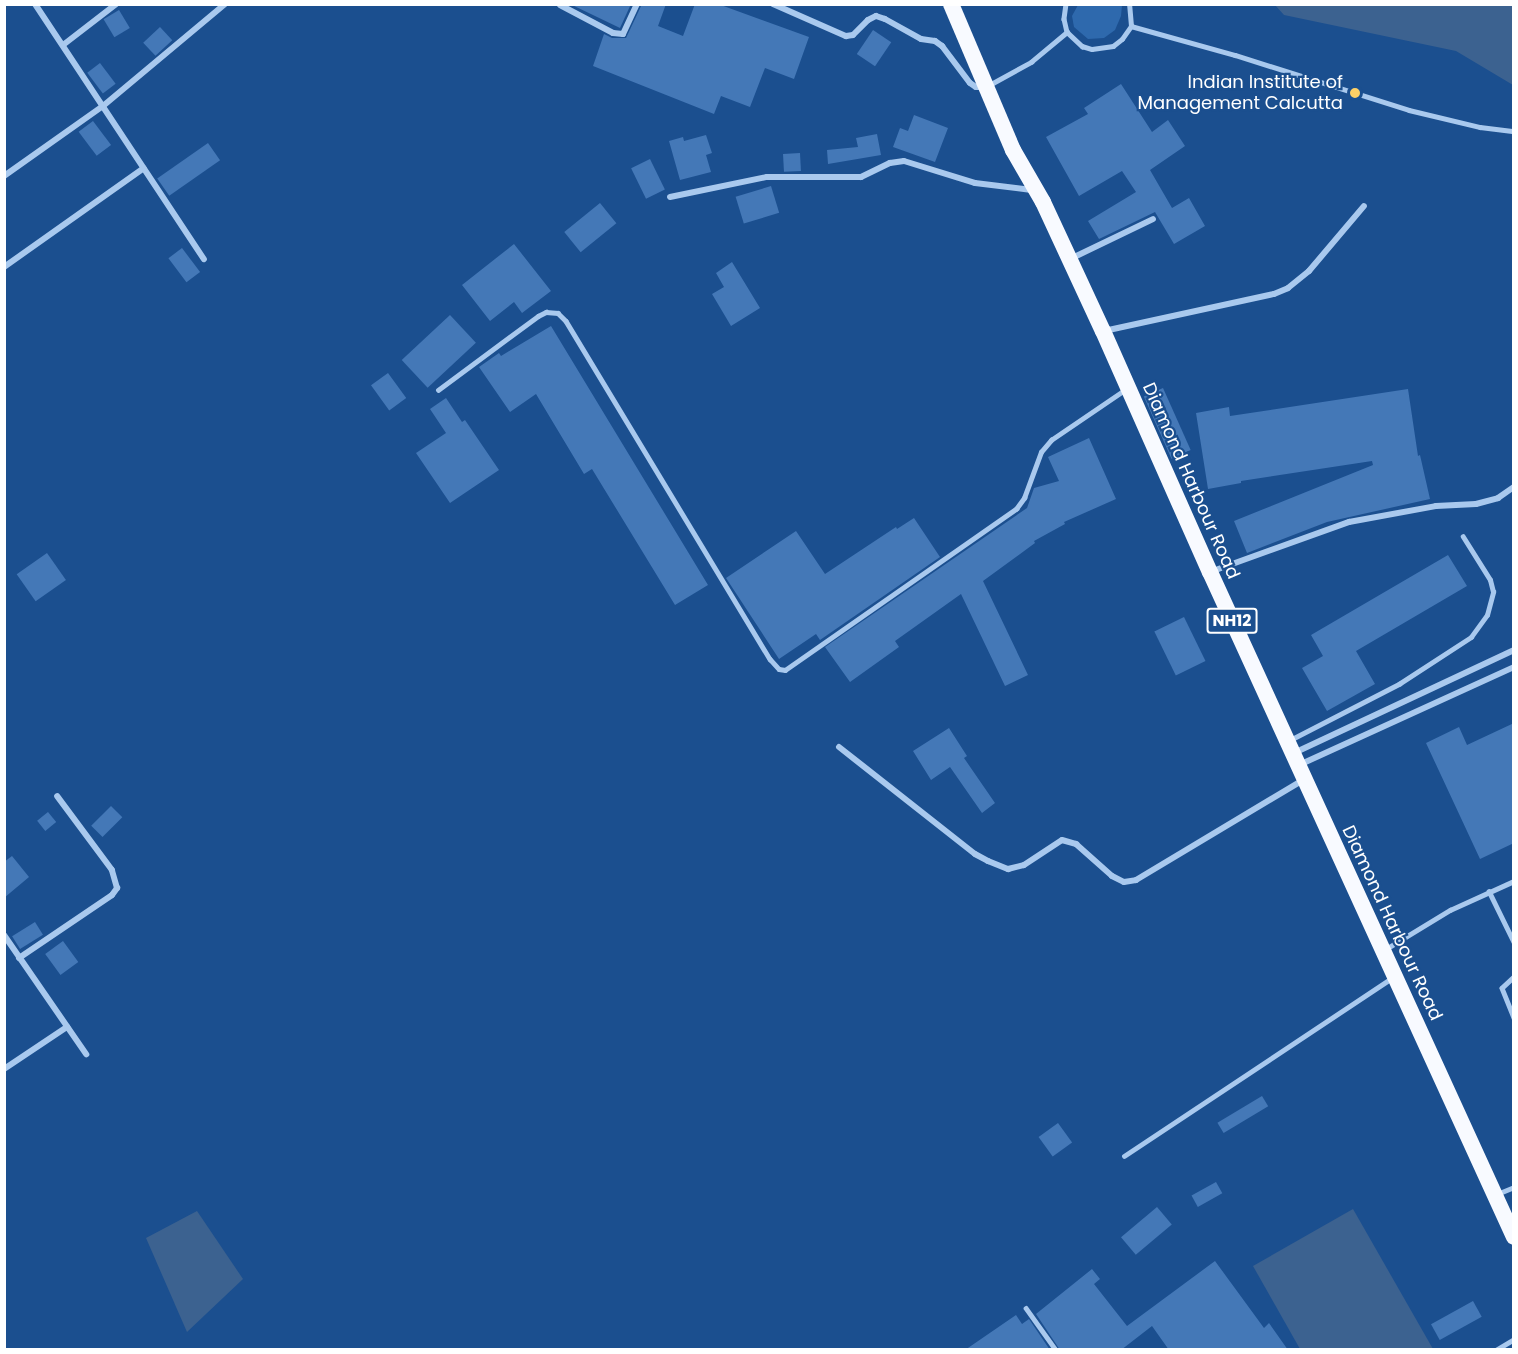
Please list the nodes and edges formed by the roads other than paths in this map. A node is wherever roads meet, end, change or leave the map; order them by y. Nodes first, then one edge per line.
1 (35, 4) edge
2 (116, 4) edge
3 (225, 4) edge
4 (637, 4) edge
5 (773, 4) edge
6 (951, 4) edge
7 (1066, 4) edge
8 (1129, 4) edge
9 (560, 5) edge
10 (1131, 26) junction
11 (1067, 32) junction
12 (63, 45) junction
13 (986, 87) junction
14 (103, 106) junction
15 (1514, 131) edge
16 (144, 168) junction
17 (4, 176) edge
18 (1036, 190) junction
19 (670, 197) dead end
20 (1364, 206) dead end
21 (1153, 219) dead end
22 (204, 259) dead end
23 (1070, 259) junction
24 (4, 267) edge
25 (1103, 331) junction
26 (1129, 388) junction
27 (438, 390) dead end
28 (1514, 487) edge
29 (1463, 537) dead end
30 (1210, 572) junction
31 (1514, 650) edge
32 (1514, 667) edge
33 (839, 747) dead end
34 (1296, 760) junction
35 (57, 796) dead end
36 (1514, 881) edge
37 (1489, 891) junction
38 (4, 935) edge
39 (1514, 942) edge
40 (1384, 950) junction
41 (19, 958) junction
42 (1395, 976) junction
43 (1514, 977) edge
44 (1514, 1018) edge
45 (67, 1027) junction
46 (86, 1054) dead end
47 (4, 1069) edge
48 (1124, 1156) dead end
49 (1514, 1187) edge
50 (1494, 1195) junction
51 (1511, 1226) edge
52 (1026, 1308) dead end
53 (1514, 1339) edge
54 (1056, 1350) edge
55 (1496, 1350) edge

1 - 12 street
2 - 12 street
3 - 14 street
4 - 9 street
5 - 13 street
6 - 13 highway, Diamond Harbour Road / NH12
7 - 11 lane
8 - 10 lane
10 - 11 lane
10 - 15 lane
11 - 13 lane
12 - 14 street
13 - 18 highway, Diamond Harbour Road / NH12
14 - 16 street
14 - 17 street
16 - 22 street
16 - 24 street
18 - 19 street
18 - 23 highway, Diamond Harbour Road / NH12
20 - 25 street
21 - 23 street
23 - 25 highway, Diamond Harbour Road / NH12
25 - 26 highway, Diamond Harbour Road / NH12
26 - 27 lane
26 - 30 highway, Diamond Harbour Road / NH12
28 - 30 street
29 - 34 lane
30 - 34 highway, Diamond Harbour Road / NH12
31 - 34 street
32 - 34 street
33 - 34 street
34 - 40 highway, Diamond Harbour Road / NH12
35 - 41 street
36 - 37 lane
37 - 39 lane
37 - 40 lane
38 - 41 street
40 - 42 highway, Diamond Harbour Road / NH12
41 - 45 street
42 - 48 lane
42 - 50 highway, Diamond Harbour Road / NH12
43 - 44 lane
45 - 46 street
45 - 47 street
49 - 50 lane
50 - 51 highway, Diamond Harbour Road / NH12
52 - 54 lane
53 - 55 lane

